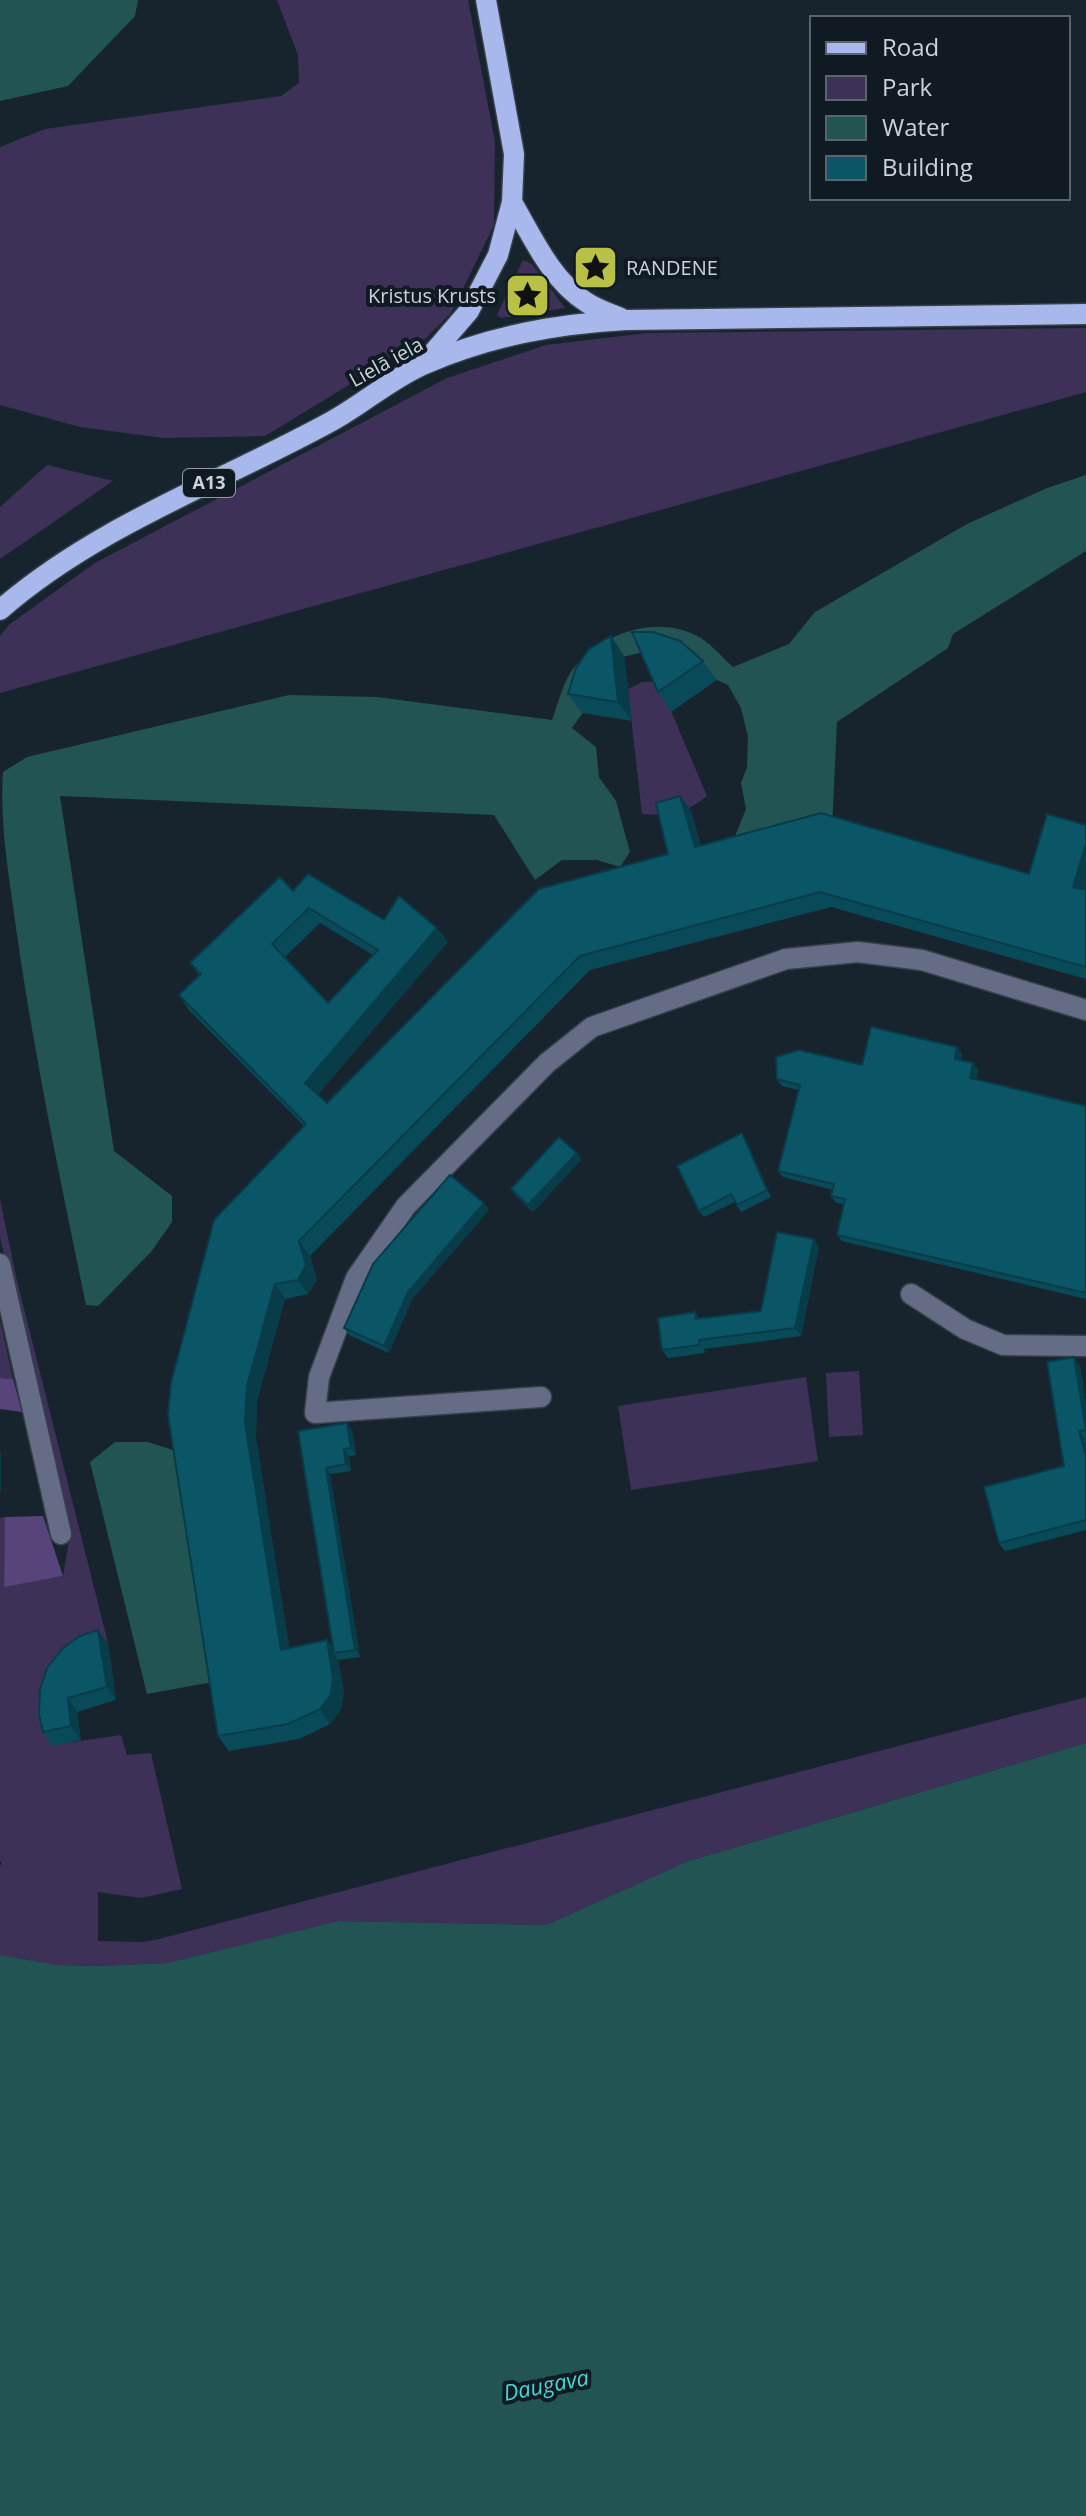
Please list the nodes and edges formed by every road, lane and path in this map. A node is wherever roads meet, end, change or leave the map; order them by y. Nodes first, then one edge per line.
1 (486, 0) edge
2 (512, 202) junction
3 (1086, 314) edge
4 (626, 320) junction
5 (422, 365) junction
6 (0, 610) edge
7 (1086, 1010) edge
8 (0, 1264) edge
9 (911, 1294) dead end
10 (1086, 1346) edge
11 (541, 1397) dead end
12 (61, 1534) dead end

1 - 2 main road, A13
2 - 4 main road
2 - 5 main road, A13
3 - 4 main road, Lielā iela
4 - 5 main road, Lielā iela
5 - 6 main road, Lielā iela / A13
7 - 11 lane
8 - 12 lane
9 - 10 lane

